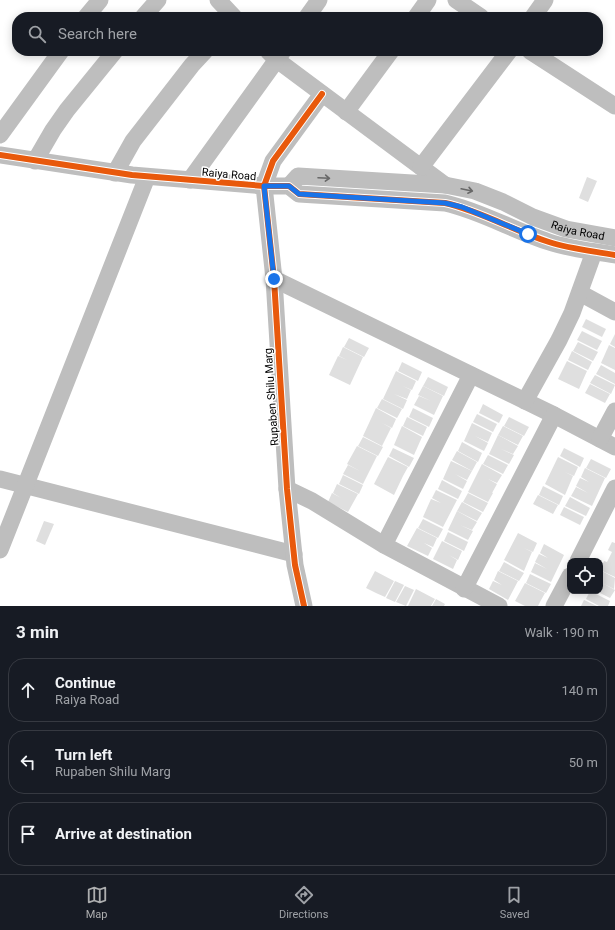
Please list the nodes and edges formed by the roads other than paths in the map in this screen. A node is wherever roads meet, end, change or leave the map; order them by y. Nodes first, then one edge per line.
1 (100, 0) edge
2 (158, 0) edge
3 (218, 0) edge
4 (319, 0) edge
5 (428, 0) edge
6 (456, 0) edge
7 (545, 0) edge
8 (90, 12) edge
9 (147, 12) edge
10 (229, 12) edge
11 (311, 12) edge
12 (420, 12) edge
13 (474, 12) edge
14 (537, 12) edge
15 (57, 56) edge
16 (111, 56) edge
17 (200, 56) edge
18 (275, 56) edge
19 (278, 56) edge
20 (387, 56) edge
21 (505, 56) edge
22 (538, 56) edge
23 (322, 94) junction
24 (615, 106) edge
25 (346, 112) junction
26 (0, 135) edge
27 (0, 155) edge
28 (35, 161) junction
29 (421, 167) junction
30 (115, 173) junction
31 (147, 177) junction
32 (190, 180) junction
33 (445, 185) junction
34 (264, 186) junction
35 (289, 186) junction
36 (615, 238) edge
37 (594, 252) junction
38 (615, 255) edge
39 (274, 279) junction
40 (580, 293) junction
41 (615, 312) edge
42 (471, 375) junction
43 (525, 401) junction
44 (615, 412) edge
45 (554, 415) junction
46 (608, 443) edge
47 (0, 479) edge
48 (24, 485) junction
49 (615, 488) edge
50 (287, 489) junction
51 (384, 545) junction
52 (0, 550) edge
53 (294, 554) junction
54 (580, 558) edge
55 (567, 582) edge
56 (464, 589) junction
57 (304, 606) edge
58 (498, 606) edge
59 (554, 606) edge

1 - 8 street
2 - 9 street
3 - 10 street
4 - 11 street
5 - 12 street
6 - 13 street
7 - 14 street
15 - 26 street
16 - 28 street
17 - 30 street
18 - 32 street
19 - 23 street
20 - 25 street
21 - 29 street
22 - 24 street
23 - 25 street
23 - 34 street
25 - 29 street
27 - 28 street, Raiya Road
28 - 30 street, Raiya Road
29 - 33 street
30 - 31 street, Raiya Road
31 - 32 street, Raiya Road
31 - 48 street
32 - 34 street, Raiya Road
35 -> 33 street, Raiya Road
33 -> 36 street, Raiya Road
34 - 35 street, Raiya Road
34 - 39 street, Rupaben Shilu Marg
35 - 37 street, Raiya Road
37 - 38 street, Raiya Road
37 - 40 street
39 - 42 street
39 - 50 street, Rupaben Shilu Marg
40 - 41 street
40 - 43 street
42 - 43 street
42 - 51 street
43 - 45 street
44 - 46 street
45 - 46 street
45 - 56 street
47 - 48 street
48 - 52 street
48 - 53 street
49 - 54 street
50 - 51 street
50 - 53 street, Rupaben Shilu Marg
51 - 56 street
53 - 57 street, Rupaben Shilu Marg
55 - 59 street
56 - 58 street

